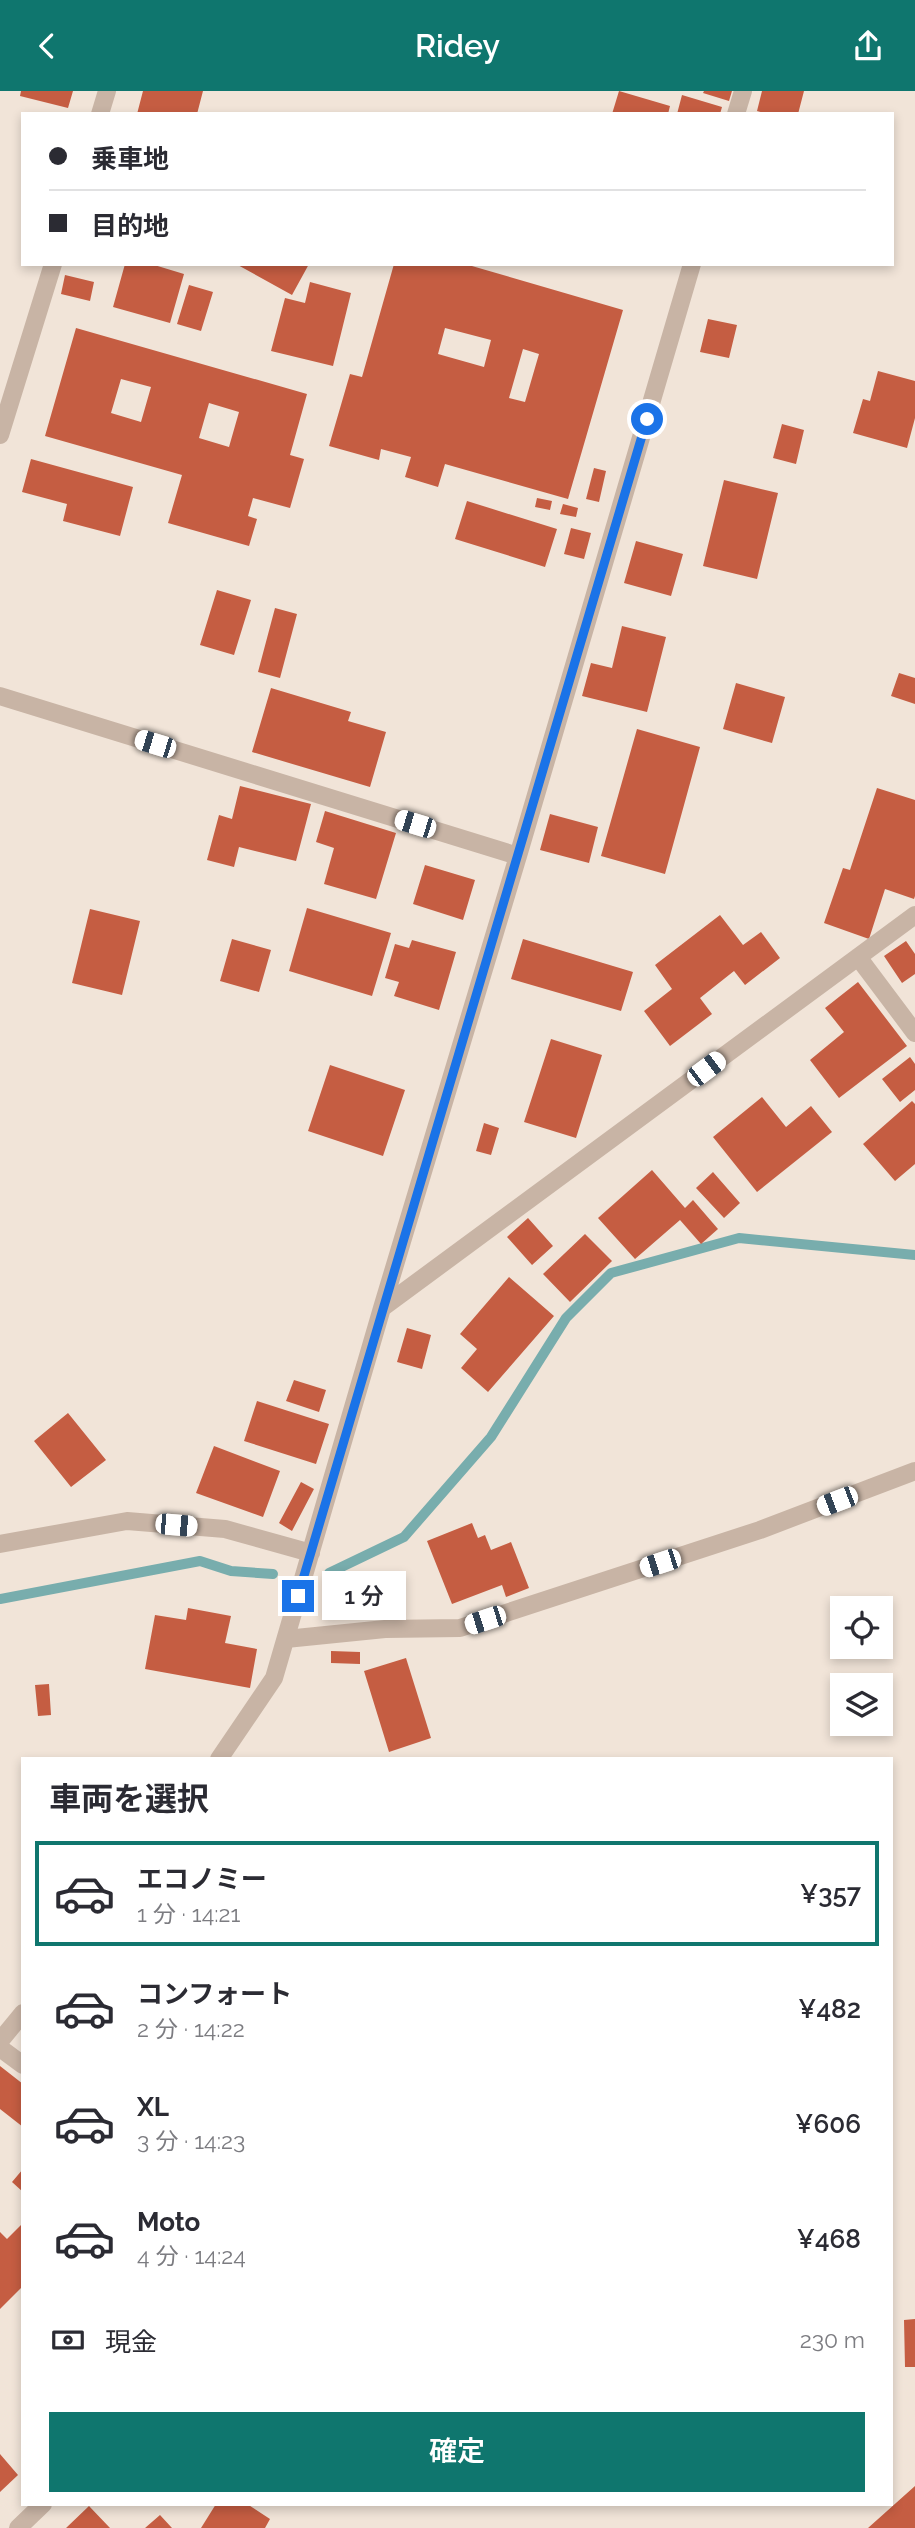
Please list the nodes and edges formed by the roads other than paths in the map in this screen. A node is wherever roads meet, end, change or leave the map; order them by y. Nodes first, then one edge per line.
1 (107, 91) edge
2 (743, 91) edge
3 (101, 112) edge
4 (738, 112) edge
5 (52, 266) edge
6 (691, 266) edge
7 (0, 435) edge
8 (0, 696) edge
9 (518, 856) junction
10 (915, 915) edge
11 (858, 957) junction
12 (915, 1033) edge
13 (382, 1308) junction
14 (915, 1471) edge
15 (0, 1544) edge
16 (311, 1553) junction
17 (286, 1639) junction
18 (220, 1757) edge
19 (21, 2015) edge
20 (0, 2041) edge
21 (0, 2048) edge
22 (21, 2064) edge
23 (41, 2506) edge
24 (18, 2528) edge

1 - 3 street
2 - 4 street
5 - 7 street
6 - 9 street
8 - 9 street
9 - 13 street
10 - 11 street
11 - 12 street
11 - 13 street
13 - 16 street
14 - 17 street
15 - 16 street
16 - 17 street
17 - 18 street
19 - 20 street
21 - 22 street
23 - 24 street

